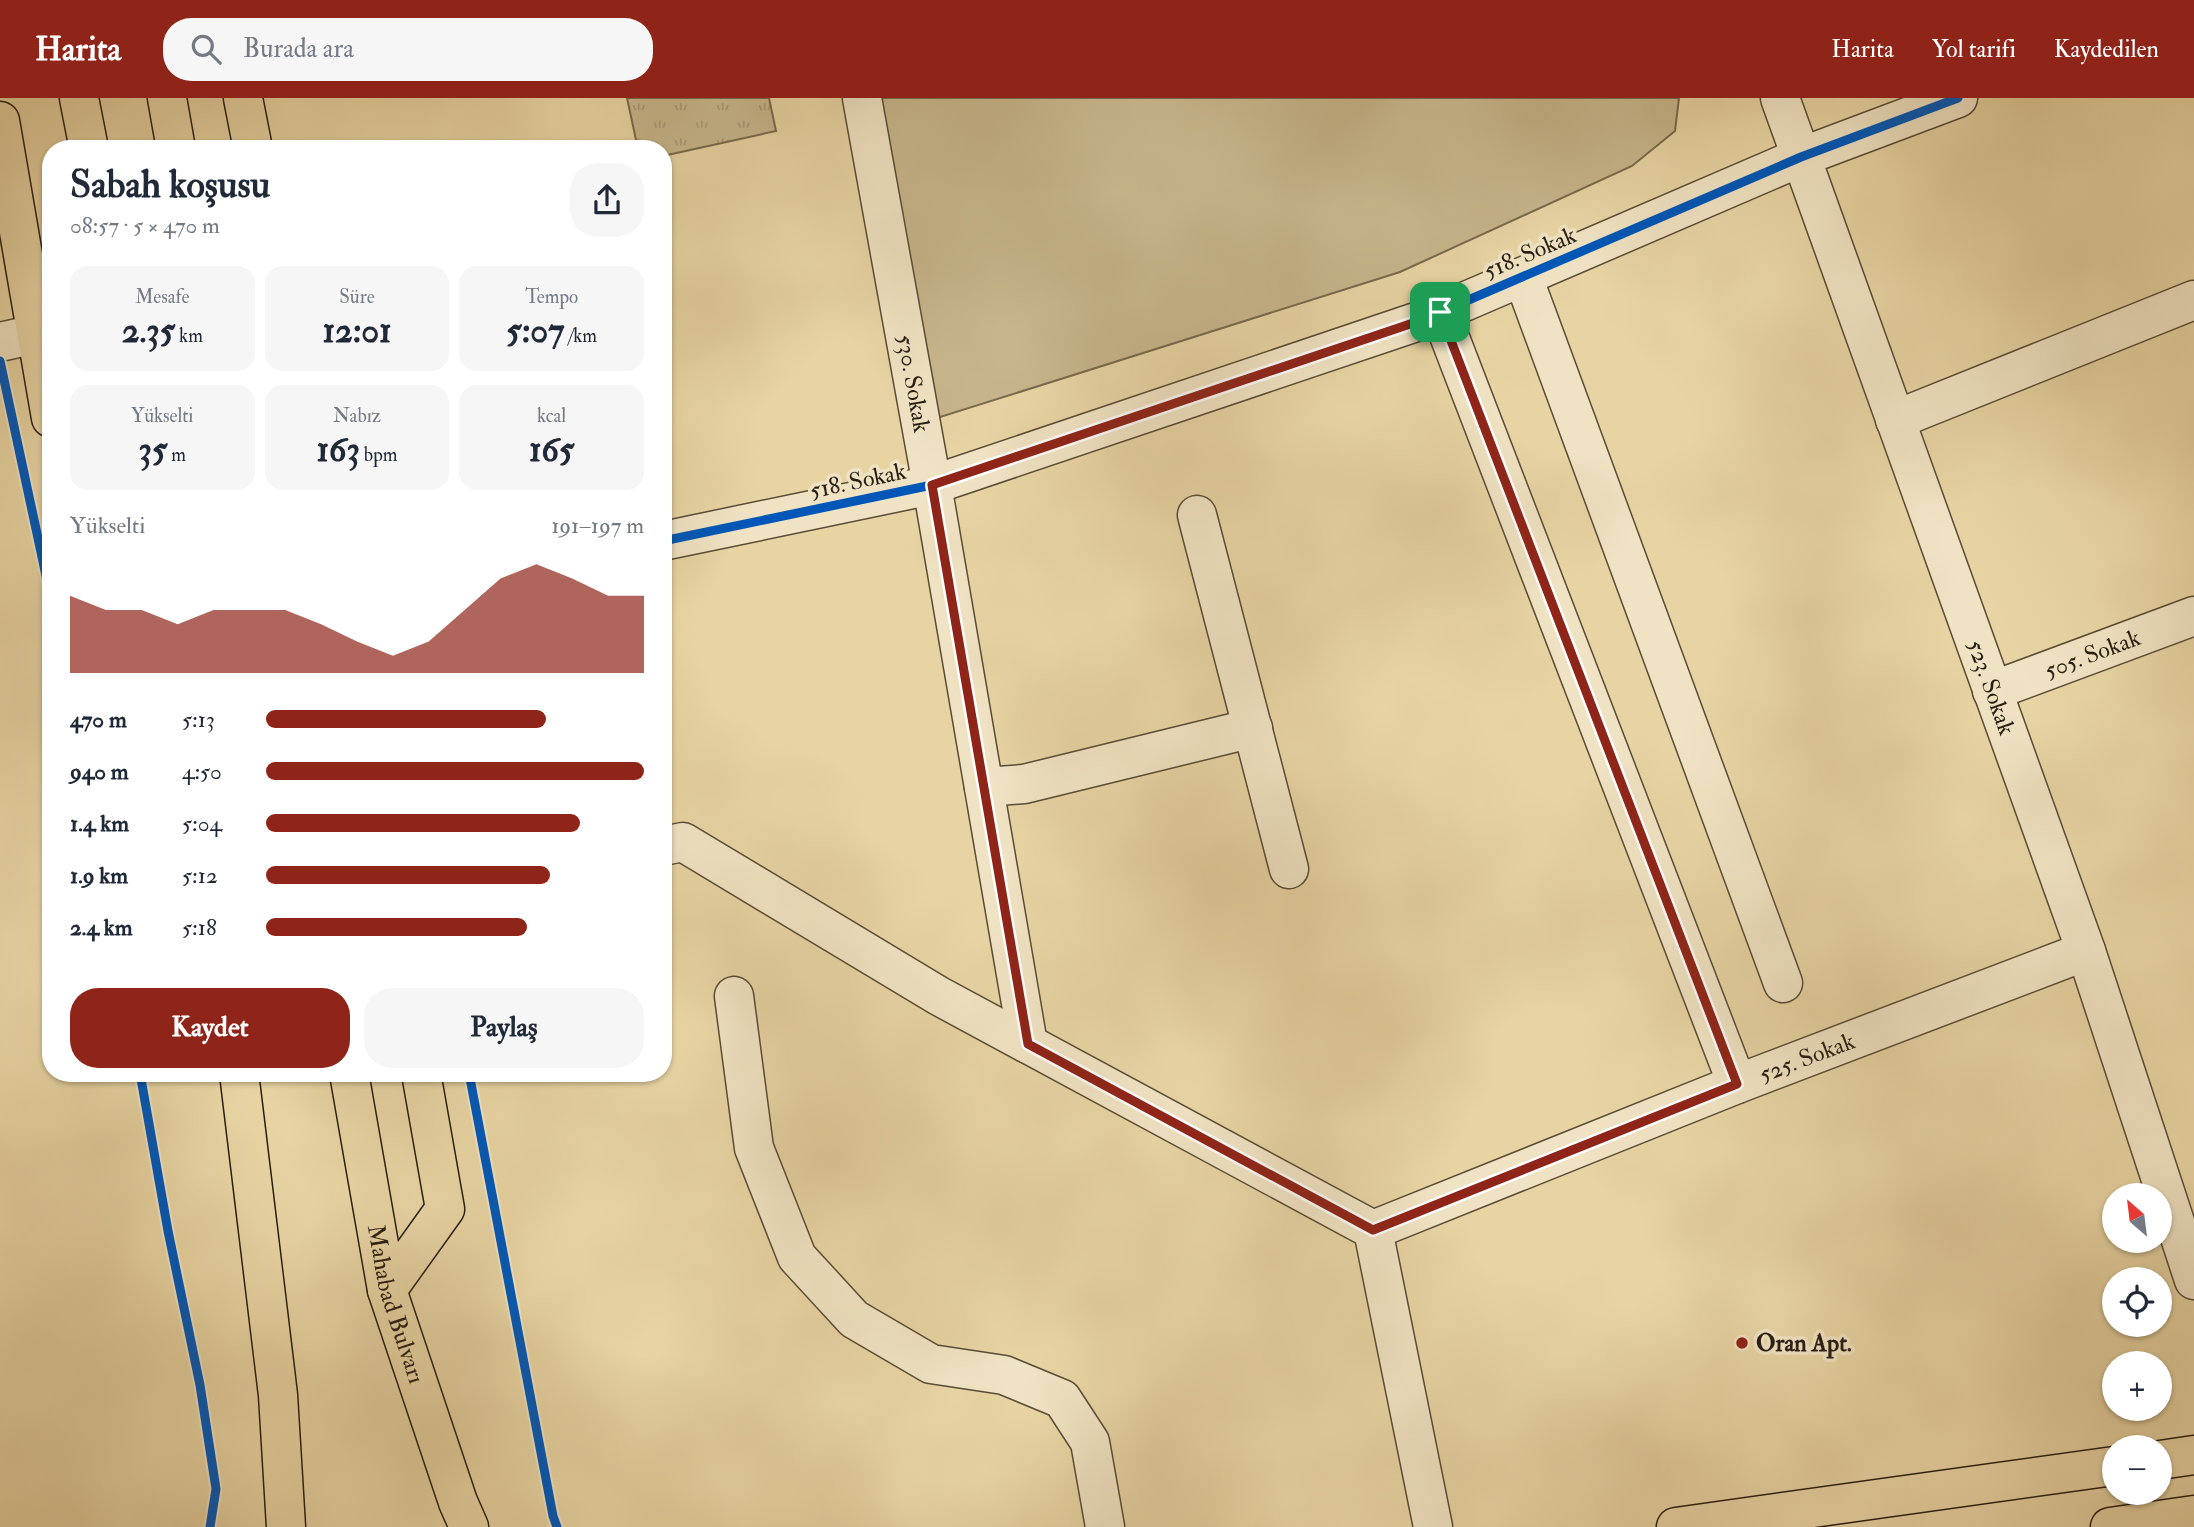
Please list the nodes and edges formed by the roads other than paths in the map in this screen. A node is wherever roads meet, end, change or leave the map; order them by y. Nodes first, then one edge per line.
1 (79, 98) edge
2 (167, 98) edge
3 (243, 98) edge
4 (862, 98) edge
5 (1780, 98) edge
6 (1958, 98) edge
7 (0, 121) edge
8 (87, 140) edge
9 (174, 140) edge
10 (251, 140) edge
11 (1801, 157) junction
12 (1524, 276) junction
13 (2194, 300) edge
14 (1440, 312) junction
15 (36, 334) junction
16 (0, 342) edge
17 (42, 368) edge
18 (1895, 420) junction
19 (932, 485) junction
20 (1197, 515) dead end
21 (672, 539) edge
22 (2194, 616) edge
23 (1992, 691) junction
24 (1252, 728) junction
25 (984, 787) junction
26 (672, 844) edge
27 (1289, 869) dead end
28 (2086, 951) junction
29 (1783, 983) dead end
30 (734, 996) dead end
31 (1028, 1044) junction
32 (240, 1082) edge
33 (351, 1082) edge
34 (423, 1082) edge
35 (1737, 1084) junction
36 (1373, 1230) junction
37 (2194, 1280) edge
38 (387, 1290) junction
39 (2194, 1455) edge
40 (2172, 1458) edge
41 (2102, 1468) edge
42 (2194, 1515) edge
43 (286, 1527) edge
44 (469, 1527) edge
45 (1105, 1527) edge
46 (1433, 1527) edge
47 (1676, 1527) edge
48 (2109, 1527) edge

1 - 8 main road
2 - 9 main road
3 - 10 main road
4 - 19 street, 530. Sokak
5 - 11 street, 523. Sokak
6 - 11 street, 518. Sokak
7 - 15 main road
11 - 12 street, 518. Sokak
11 - 18 street, 523. Sokak
12 - 14 street, 518. Sokak
12 - 29 street
13 - 18 street
14 - 19 street, 518. Sokak
14 - 35 street
15 - 16 street
15 - 17 main road
18 - 23 street, 523. Sokak
19 - 21 street, 518. Sokak
19 - 25 street, 530. Sokak
20 - 24 street
22 - 23 street, 505. Sokak
23 - 28 street, 523. Sokak
24 - 25 street
24 - 27 street
25 - 31 street, 530. Sokak
26 - 31 street
28 - 35 street, 525. Sokak
28 - 37 street, 523. Sokak
30 - 45 street
31 - 36 street
32 - 43 main road
33 - 38 main road, Mahabad Bulvarı
34 - 38 main road
35 - 36 street, 525. Sokak
36 - 46 street
38 - 44 main road, Mahabad Bulvarı
39 - 40 main road
41 - 47 main road
42 - 48 main road

